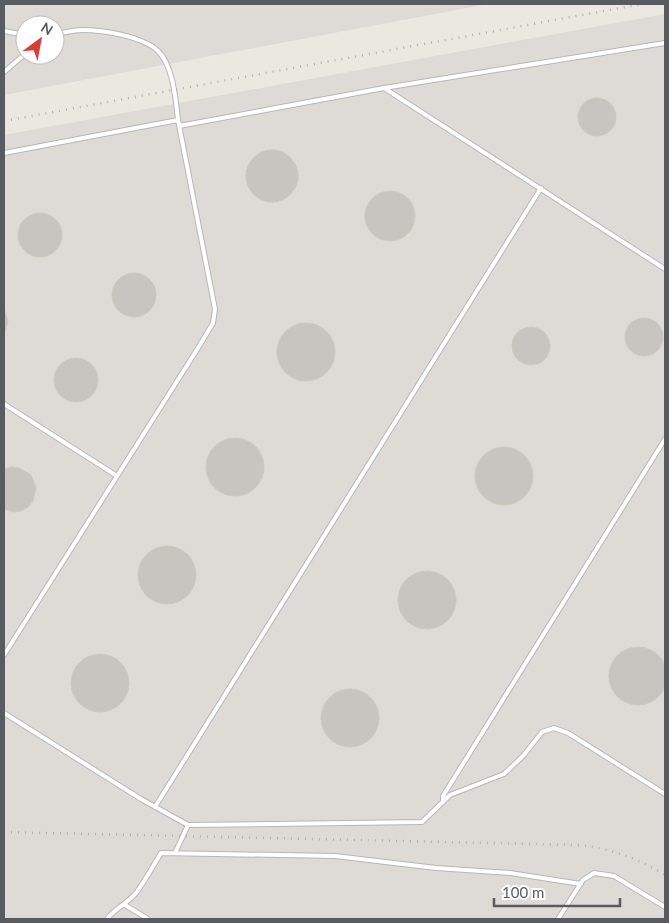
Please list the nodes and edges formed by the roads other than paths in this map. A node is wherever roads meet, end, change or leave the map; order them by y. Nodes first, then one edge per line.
1 (65, 32) edge
2 (665, 43) edge
3 (15, 63) edge
4 (4, 72) edge
5 (384, 88) junction
6 (178, 120) junction
7 (180, 126) junction
8 (4, 153) edge
9 (541, 188) junction
10 (665, 269) edge
11 (4, 404) edge
12 (665, 438) edge
13 (117, 476) junction
14 (4, 655) edge
15 (4, 713) edge
16 (665, 794) edge
17 (443, 802) junction
18 (155, 807) junction
19 (188, 825) junction
20 (174, 853) junction
21 (581, 884) junction
22 (125, 905) junction
23 (665, 906) edge
24 (107, 919) edge
25 (148, 919) edge
26 (558, 919) edge

1 - 6 lane
2 - 5 lane
3 - 4 lane
5 - 7 lane
5 - 9 lane
6 - 7 lane
6 - 8 lane
7 - 13 lane
9 - 10 lane
9 - 18 lane
11 - 13 lane
12 - 17 lane
13 - 14 lane
15 - 18 lane
16 - 17 lane
17 - 19 lane
18 - 19 lane
19 - 20 lane
20 - 21 lane
20 - 22 lane
21 - 23 lane
21 - 26 lane
22 - 24 lane
22 - 25 lane

